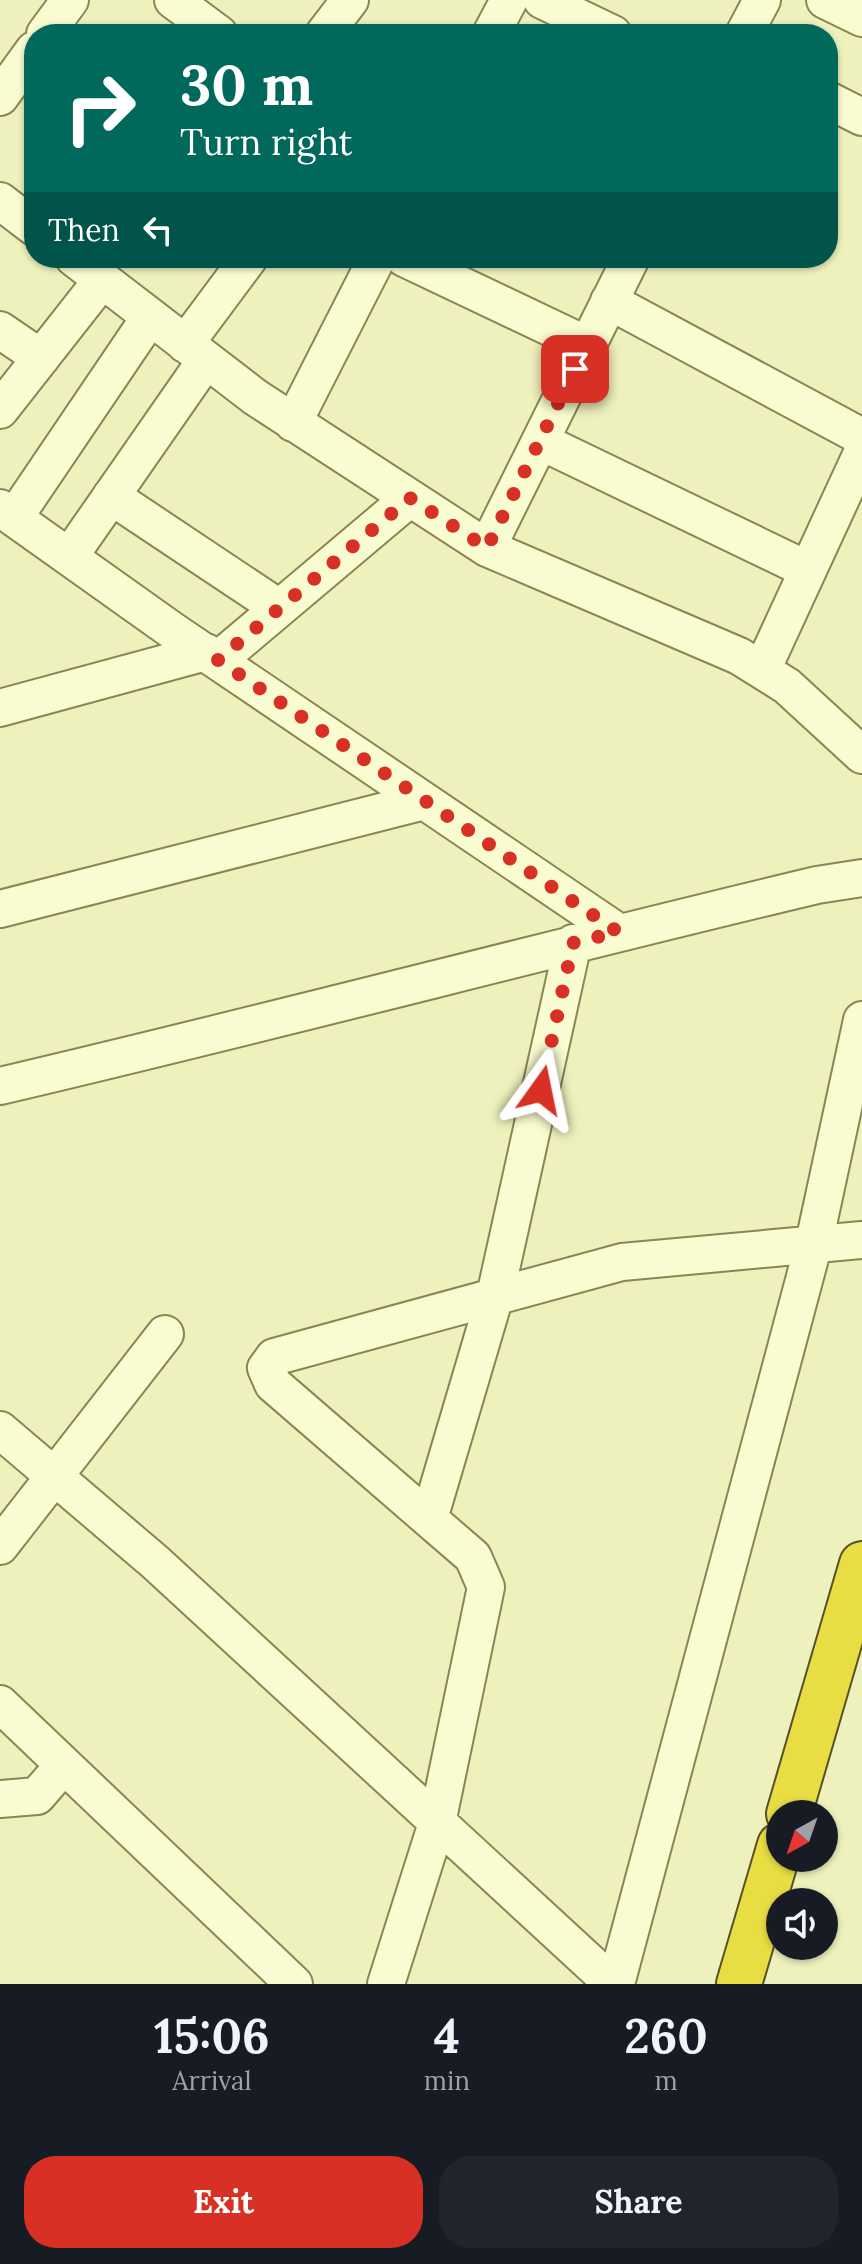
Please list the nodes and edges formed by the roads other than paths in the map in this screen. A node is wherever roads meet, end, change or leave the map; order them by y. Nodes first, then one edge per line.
1 (70, 0) edge
2 (173, 0) edge
3 (350, 0) edge
4 (509, 0) edge
5 (542, 0) edge
6 (762, 0) edge
7 (825, 0) edge
8 (862, 18) edge
9 (52, 24) edge
10 (205, 24) edge
11 (332, 24) edge
12 (496, 24) edge
13 (592, 24) edge
14 (749, 24) edge
15 (24, 64) edge
16 (0, 97) edge
17 (838, 105) edge
18 (862, 117) edge
19 (0, 201) edge
20 (24, 219) edge
21 (87, 268) edge
22 (243, 268) edge
23 (372, 268) edge
24 (425, 268) edge
25 (626, 268) edge
26 (102, 280) junction
27 (609, 301) junction
28 (150, 317) junction
29 (0, 330) edge
30 (587, 345) junction
31 (195, 352) junction
32 (41, 358) junction
33 (0, 410) edge
34 (293, 423) junction
35 (862, 437) edge
36 (540, 441) junction
37 (862, 453) edge
38 (111, 496) junction
39 (410, 498) junction
40 (7, 513) edge
41 (487, 548) junction
42 (69, 557) junction
43 (808, 570) junction
44 (279, 608) junction
45 (212, 656) junction
46 (762, 670) junction
47 (0, 708) edge
48 (862, 755) edge
49 (424, 801) junction
50 (862, 878) edge
51 (0, 909) edge
52 (618, 932) junction
53 (573, 943) junction
54 (862, 1020) edge
55 (0, 1086) edge
56 (862, 1240) edge
57 (814, 1243) junction
58 (495, 1296) junction
59 (165, 1334) dead end
60 (0, 1430) edge
61 (56, 1477) junction
62 (429, 1519) junction
63 (0, 1546) edge
64 (862, 1564) edge
65 (0, 1704) edge
66 (64, 1765) junction
67 (0, 1799) edge
68 (793, 1800) edge
69 (437, 1823) junction
70 (772, 1872) edge
71 (294, 1984) edge
72 (386, 1984) edge
73 (615, 1984) edge
74 (739, 1984) edge

1 - 9 street
2 - 10 street
3 - 11 street
4 - 12 street
5 - 13 street
6 - 14 street
7 - 8 street
15 - 16 street
17 - 18 street
19 - 20 street
21 - 26 street
22 - 31 street
23 - 34 street
24 - 30 street
25 - 27 street
26 - 28 street
26 - 32 street
27 - 30 street
27 - 35 street
28 - 31 street
28 - 40 street
29 - 32 street
30 - 36 street
31 - 34 street
31 - 38 street
32 - 33 street
34 - 39 street
36 - 41 street
36 - 43 street
37 - 43 street
38 - 42 street
38 - 44 street
39 - 41 street
39 - 44 street
40 - 42 street
41 - 46 street
42 - 45 street
43 - 46 street
44 - 45 street
45 - 47 street
45 - 49 street
46 - 48 street
49 - 51 street
49 - 52 street
50 - 52 street
52 - 53 street
53 - 55 street
53 - 58 street
54 - 57 street
56 - 57 street
57 - 58 street
57 - 73 street
58 - 62 street
58 - 62 street
59 - 61 street
60 - 61 street
61 - 63 street
61 - 69 street
62 - 69 street
64 - 68 highway
65 - 66 street
66 - 67 street
66 - 71 street
69 - 72 street
69 - 73 street
70 - 74 highway

